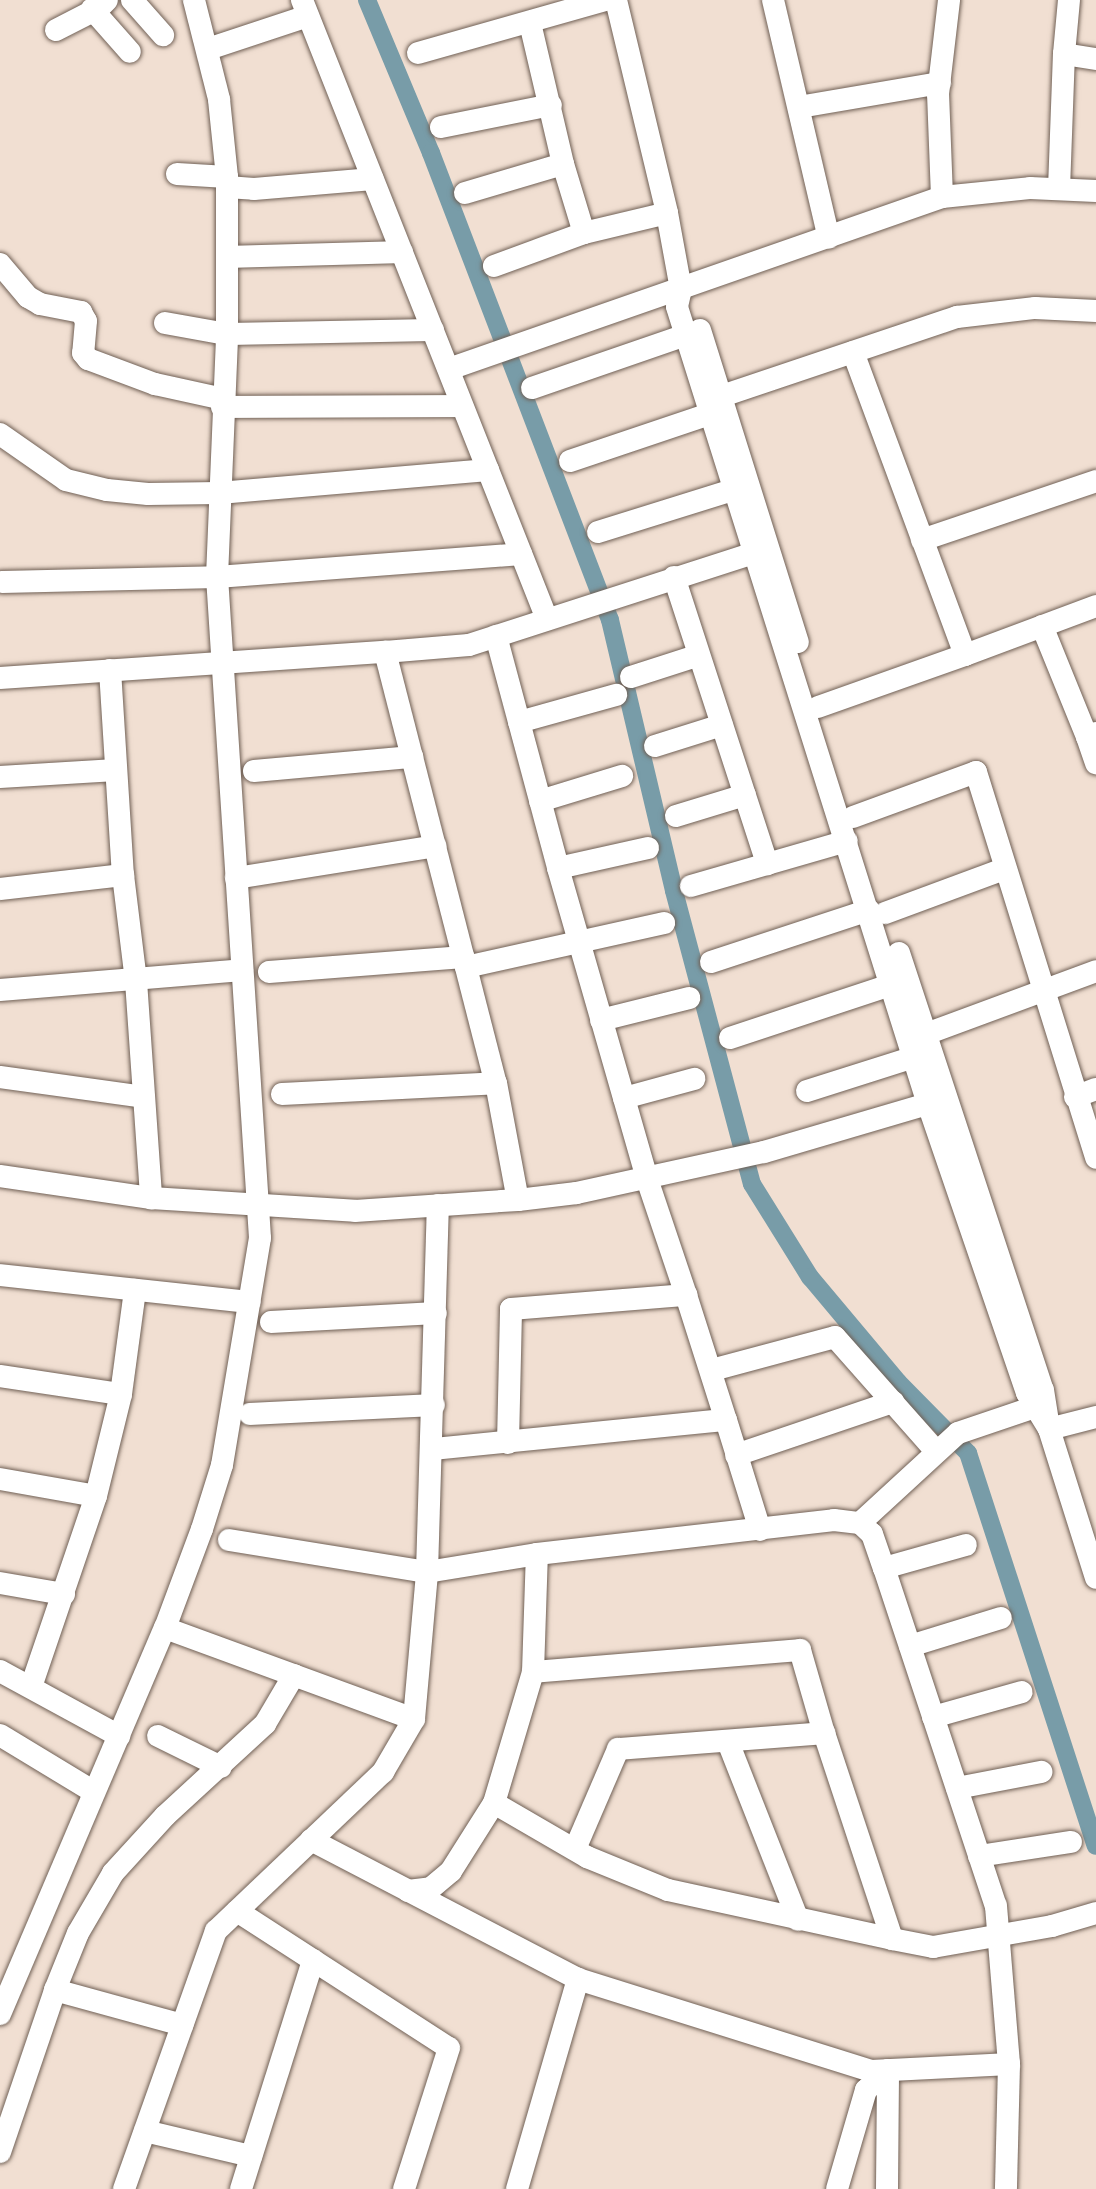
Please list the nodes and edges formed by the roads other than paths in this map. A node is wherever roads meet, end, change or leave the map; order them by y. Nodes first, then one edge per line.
1 (132, 0) edge
2 (194, 0) edge
3 (774, 0) edge
4 (949, 0) edge
5 (1069, 0) edge
6 (616, 1) edge
7 (99, 5) edge
8 (305, 8) edge
9 (530, 23) junction
10 (56, 30) dead end
11 (163, 35) dead end
12 (208, 49) junction
13 (130, 52) dead end
14 (418, 53) dead end
15 (1064, 54) junction
16 (1096, 59) edge
17 (939, 83) junction
18 (551, 105) junction
19 (798, 106) junction
20 (441, 127) dead end
21 (563, 164) junction
22 (177, 174) dead end
23 (373, 180) junction
24 (227, 182) junction
25 (1059, 189) junction
26 (1096, 190) edge
27 (465, 193) dead end
28 (942, 197) junction
29 (667, 213) junction
30 (584, 233) junction
31 (830, 238) junction
32 (402, 252) junction
33 (228, 257) junction
34 (0, 264) edge
35 (494, 266) dead end
36 (681, 289) junction
37 (1096, 311) edge
38 (165, 323) dead end
39 (433, 330) junction
40 (227, 334) junction
41 (686, 335) junction
42 (853, 352) junction
43 (449, 369) junction
44 (532, 388) dead end
45 (222, 403) junction
46 (716, 405) junction
47 (462, 406) junction
48 (0, 434) edge
49 (570, 461) dead end
50 (488, 470) junction
51 (1096, 481) edge
52 (733, 490) junction
53 (219, 493) junction
54 (598, 532) dead end
55 (922, 540) junction
56 (754, 553) junction
57 (521, 554) junction
58 (217, 577) junction
59 (674, 577) junction
60 (2, 582) dead end
61 (1096, 606) edge
62 (547, 619) junction
63 (1042, 626) junction
64 (496, 636) junction
65 (385, 652) junction
66 (699, 655) junction
67 (965, 655) junction
68 (225, 661) junction
69 (110, 670) junction
70 (630, 677) dead end
71 (0, 678) edge
72 (616, 695) dead end
73 (818, 708) junction
74 (519, 723) junction
75 (722, 725) junction
76 (1091, 735) edge
77 (655, 747) dead end
78 (412, 757) junction
79 (1096, 763) edge
80 (116, 770) junction
81 (254, 771) dead end
82 (622, 776) dead end
83 (0, 777) edge
84 (745, 795) junction
85 (540, 801) junction
86 (676, 816) dead end
87 (853, 818) junction
88 (847, 842) junction
89 (435, 846) junction
90 (648, 848) dead end
91 (767, 864) junction
92 (558, 868) junction
93 (1004, 869) junction
94 (123, 875) junction
95 (236, 878) junction
96 (691, 886) dead end
97 (0, 889) edge
98 (877, 911) junction
99 (664, 922) dead end
100 (579, 944) junction
101 (464, 962) junction
102 (711, 962) dead end
103 (242, 970) junction
104 (269, 972) dead end
105 (1096, 972) edge
106 (136, 981) junction
107 (893, 984) junction
108 (0, 990) edge
109 (1042, 992) junction
110 (688, 998) dead end
111 (601, 1020) junction
112 (926, 1034) junction
113 (730, 1038) dead end
114 (914, 1057) junction
115 (0, 1077) edge
116 (694, 1079) dead end
117 (496, 1083) junction
118 (807, 1091) dead end
119 (1086, 1093) edge
120 (282, 1094) dead end
121 (144, 1096) junction
122 (624, 1098) junction
123 (938, 1101) junction
124 (1096, 1158) edge
125 (0, 1176) edge
126 (647, 1179) junction
127 (151, 1198) junction
128 (518, 1200) junction
129 (438, 1205) junction
130 (271, 1206) junction
131 (0, 1275) edge
132 (135, 1290) junction
133 (687, 1295) junction
134 (250, 1302) junction
135 (436, 1313) junction
136 (271, 1322) dead end
137 (712, 1370) junction
138 (0, 1376) edge
139 (121, 1394) junction
140 (893, 1402) junction
141 (434, 1405) junction
142 (1035, 1407) junction
143 (250, 1414) dead end
144 (1096, 1417) edge
145 (726, 1420) junction
146 (1049, 1429) junction
147 (508, 1443) junction
148 (945, 1443) junction
149 (433, 1449) junction
150 (736, 1455) junction
151 (0, 1479) edge
152 (96, 1496) junction
153 (860, 1523) junction
154 (760, 1530) junction
155 (229, 1540) dead end
156 (966, 1545) dead end
157 (537, 1554) junction
158 (884, 1568) junction
159 (427, 1572) junction
160 (1096, 1578) edge
161 (0, 1583) edge
162 (64, 1594) junction
163 (1001, 1618) dead end
164 (177, 1633) junction
165 (910, 1646) junction
166 (0, 1671) edge
167 (533, 1672) junction
168 (294, 1675) junction
169 (32, 1687) junction
170 (1022, 1692) dead end
171 (933, 1717) junction
172 (414, 1719) junction
173 (824, 1733) junction
174 (119, 1736) junction
175 (158, 1736) dead end
176 (728, 1742) junction
177 (4, 1746) edge
178 (221, 1767) junction
179 (1041, 1772) dead end
180 (957, 1788) junction
181 (94, 1792) junction
182 (494, 1803) junction
183 (311, 1840) junction
184 (1071, 1842) dead end
185 (574, 1849) junction
186 (979, 1856) junction
187 (408, 1891) junction
188 (237, 1911) junction
189 (1096, 1913) edge
190 (798, 1920) junction
191 (998, 1937) junction
192 (892, 1939) junction
193 (312, 1960) junction
194 (578, 1979) junction
195 (6, 1983) edge
196 (55, 1990) junction
197 (0, 2014) edge
198 (182, 2025) junction
199 (1009, 2064) junction
200 (888, 2070) junction
201 (145, 2132) junction
202 (0, 2152) edge
203 (251, 2156) junction
204 (124, 2189) edge
205 (241, 2189) edge
206 (404, 2189) edge
207 (517, 2189) edge
208 (837, 2189) edge
209 (887, 2189) edge
210 (1006, 2189) edge

1 - 11 street
2 - 12 street
3 - 19 street
4 - 17 street
5 - 15 street
6 - 9 street
6 - 29 street
7 - 10 street
7 - 13 street
8 - 12 street
8 - 23 street
9 - 14 street
9 - 18 street
12 - 24 street
15 - 16 street
15 - 25 street
17 - 19 street
17 - 28 street
18 - 20 street
18 - 21 street
19 - 31 street
21 - 27 street
21 - 30 street
22 - 24 street
23 - 24 street
23 - 32 street
24 - 33 street
25 - 26 street
25 - 28 street
28 - 31 street
29 - 30 street
29 - 36 street
30 - 35 street
31 - 36 street
32 - 33 street
32 - 39 street
33 - 40 street
34 - 45 street
36 - 41 street
36 - 43 street
36 - 46 street
37 - 42 street
38 - 40 street
39 - 40 street
39 - 43 street
40 - 45 street
41 - 44 street
41 - 46 street
42 - 46 street
42 - 55 street
43 - 47 street
45 - 47 street
45 - 53 street
46 - 49 street
46 - 52 street
46 - 73 street
47 - 50 street
48 - 53 street
50 - 53 street
50 - 57 street
51 - 55 street
52 - 54 street
52 - 56 street
53 - 58 street
55 - 67 street
56 - 59 street
56 - 88 street
57 - 58 street
57 - 62 street
58 - 60 street
58 - 68 street
59 - 62 street
59 - 66 street
61 - 63 street
62 - 64 street
63 - 67 street
63 - 76 street
64 - 65 street
64 - 74 street
65 - 68 street
65 - 78 street
66 - 70 street
66 - 75 street
67 - 73 street
68 - 69 street
68 - 95 street
69 - 71 street
69 - 80 street
72 - 74 street
73 - 87 street
74 - 85 street
75 - 77 street
75 - 84 street
76 - 79 street
78 - 81 street
78 - 89 street
80 - 83 street
80 - 94 street
82 - 85 street
84 - 86 street
84 - 91 street
85 - 92 street
87 - 93 street
87 - 98 street
88 - 91 street
88 - 98 street
89 - 95 street
89 - 101 street
90 - 92 street
91 - 96 street
92 - 100 street
93 - 98 street
93 - 109 street
94 - 97 street
94 - 106 street
95 - 103 street
98 - 102 street
98 - 107 street
98 - 112 street
99 - 100 street
100 - 101 street
100 - 111 street
101 - 104 street
101 - 117 street
103 - 106 street
103 - 130 street
105 - 109 street
106 - 108 street
106 - 121 street
107 - 113 street
107 - 114 street
109 - 112 street
109 - 119 street
110 - 111 street
111 - 122 street
112 - 123 street
114 - 118 street
114 - 123 street
115 - 121 street
116 - 122 street
117 - 120 street
117 - 128 street
119 - 124 street
121 - 127 street
122 - 126 street
123 - 126 street
123 - 142 street
123 - 146 street
125 - 127 street
126 - 128 street
126 - 133 street
127 - 130 street
128 - 129 street
129 - 130 street
129 - 135 street
130 - 134 street
131 - 132 street
132 - 134 street
132 - 139 street
133 - 137 street
133 - 147 street
134 - 164 street
135 - 136 street
135 - 141 street
137 - 140 street
137 - 145 street
138 - 139 street
139 - 152 street
140 - 148 street
140 - 150 street
141 - 143 street
141 - 149 street
142 - 146 street
142 - 148 street
144 - 146 street
145 - 147 street
145 - 150 street
146 - 160 street
147 - 149 street
148 - 153 street
149 - 159 street
150 - 154 street
151 - 152 street
152 - 162 street
153 - 154 street
153 - 158 street
154 - 157 street
155 - 159 street
156 - 158 street
157 - 159 street
157 - 167 street
158 - 165 street
159 - 172 street
161 - 162 street
162 - 169 street
163 - 165 street
164 - 168 street
164 - 174 street
165 - 171 street
166 - 169 street
167 - 173 street
167 - 182 street
168 - 172 street
168 - 178 street
169 - 174 street
170 - 171 street
171 - 180 street
172 - 183 street
173 - 176 street
173 - 192 street
174 - 181 street
175 - 178 street
176 - 185 street
176 - 190 street
177 - 181 street
178 - 196 street
179 - 180 street
180 - 186 street
181 - 195 street
182 - 185 street
182 - 187 street
183 - 187 street
183 - 188 street
184 - 186 street
185 - 190 street
186 - 191 street
187 - 194 street
188 - 193 street
188 - 198 street
189 - 191 street
190 - 192 street
191 - 192 street
191 - 199 street
193 - 203 street
193 - 206 street
194 - 200 street
194 - 207 street
195 - 197 street
196 - 198 street
196 - 202 street
198 - 201 street
199 - 200 street
199 - 210 street
200 - 208 street
200 - 209 street
201 - 203 street
201 - 204 street
203 - 205 street

